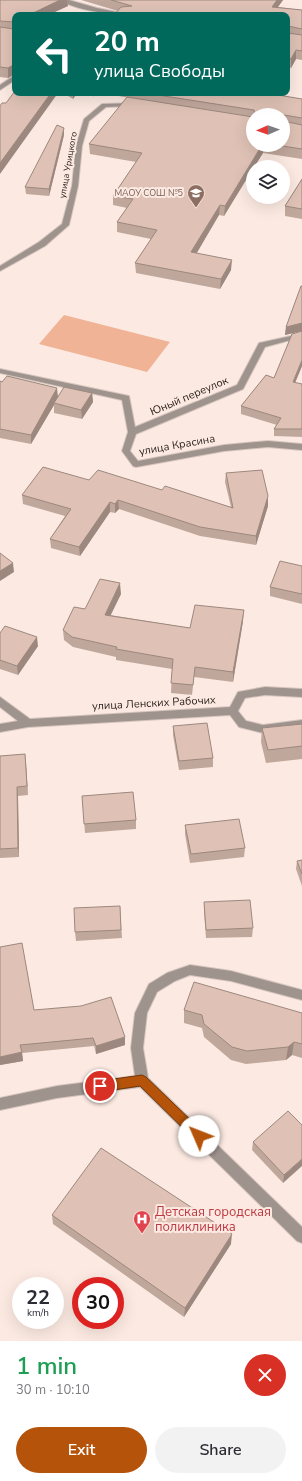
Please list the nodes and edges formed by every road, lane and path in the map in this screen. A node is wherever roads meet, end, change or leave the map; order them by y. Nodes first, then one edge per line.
1 (63, 0) edge
2 (96, 10) junction
3 (94, 12) edge
4 (109, 12) edge
5 (12, 78) edge
6 (0, 88) edge
7 (141, 105) edge
8 (0, 269) edge
9 (302, 334) edge
10 (0, 371) edge
11 (132, 432) junction
12 (302, 447) edge
13 (302, 693) edge
14 (0, 702) edge
15 (233, 711) junction
16 (28, 722) junction
17 (302, 724) edge
18 (0, 728) edge
19 (302, 994) edge
20 (142, 1081) junction
21 (0, 1104) edge
22 (302, 1236) edge

1 - 2 street
2 - 3 street
2 - 4 street
5 - 6 street
7 - 8 street, улица Урицкого
9 - 11 street, Юный переулок
10 - 11 street, улица Красина
11 - 12 street, улица Красина
13 - 15 street
14 - 16 street
15 - 16 street, улица Ленских Рабочих
15 - 17 street
16 - 18 street, улица Ленских Рабочих
19 - 20 street
20 - 21 street
20 - 22 street

